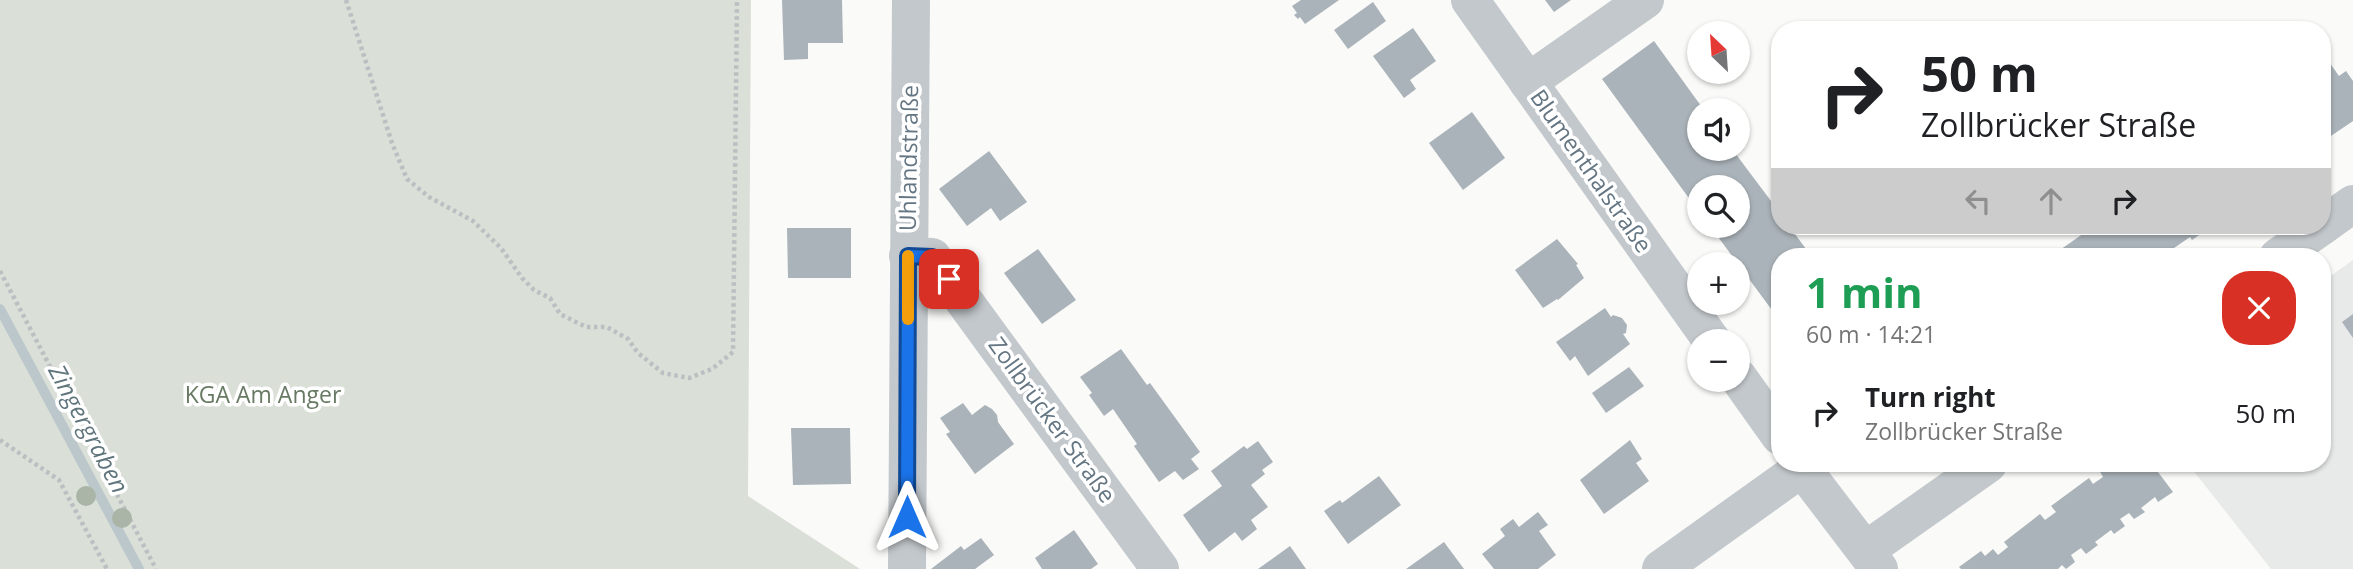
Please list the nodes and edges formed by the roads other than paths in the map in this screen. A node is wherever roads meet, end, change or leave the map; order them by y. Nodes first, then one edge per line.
1 (911, 0) edge
2 (1470, 0) edge
3 (1645, 0) edge
4 (1528, 82) junction
5 (2353, 204) edge
6 (2331, 220) edge
7 (2309, 235) edge
8 (2291, 248) edge
9 (908, 256) junction
10 (1703, 329) edge
11 (1749, 392) edge
12 (1771, 423) edge
13 (1792, 472) edge
14 (1805, 472) edge
15 (1977, 472) edge
16 (1873, 559) edge
17 (907, 569) edge
18 (1160, 569) edge
19 (1661, 569) edge

1 - 9 street, Uhlandstraße
2 - 4 street, Blumenthalstraße
3 - 4 street
4 - 10 street, Blumenthalstraße
5 - 6 street
7 - 8 street
9 - 17 street, Uhlandstraße
9 - 18 street, Zollbrücker Straße
11 - 12 street
13 - 19 street
14 - 16 street
15 - 16 street

